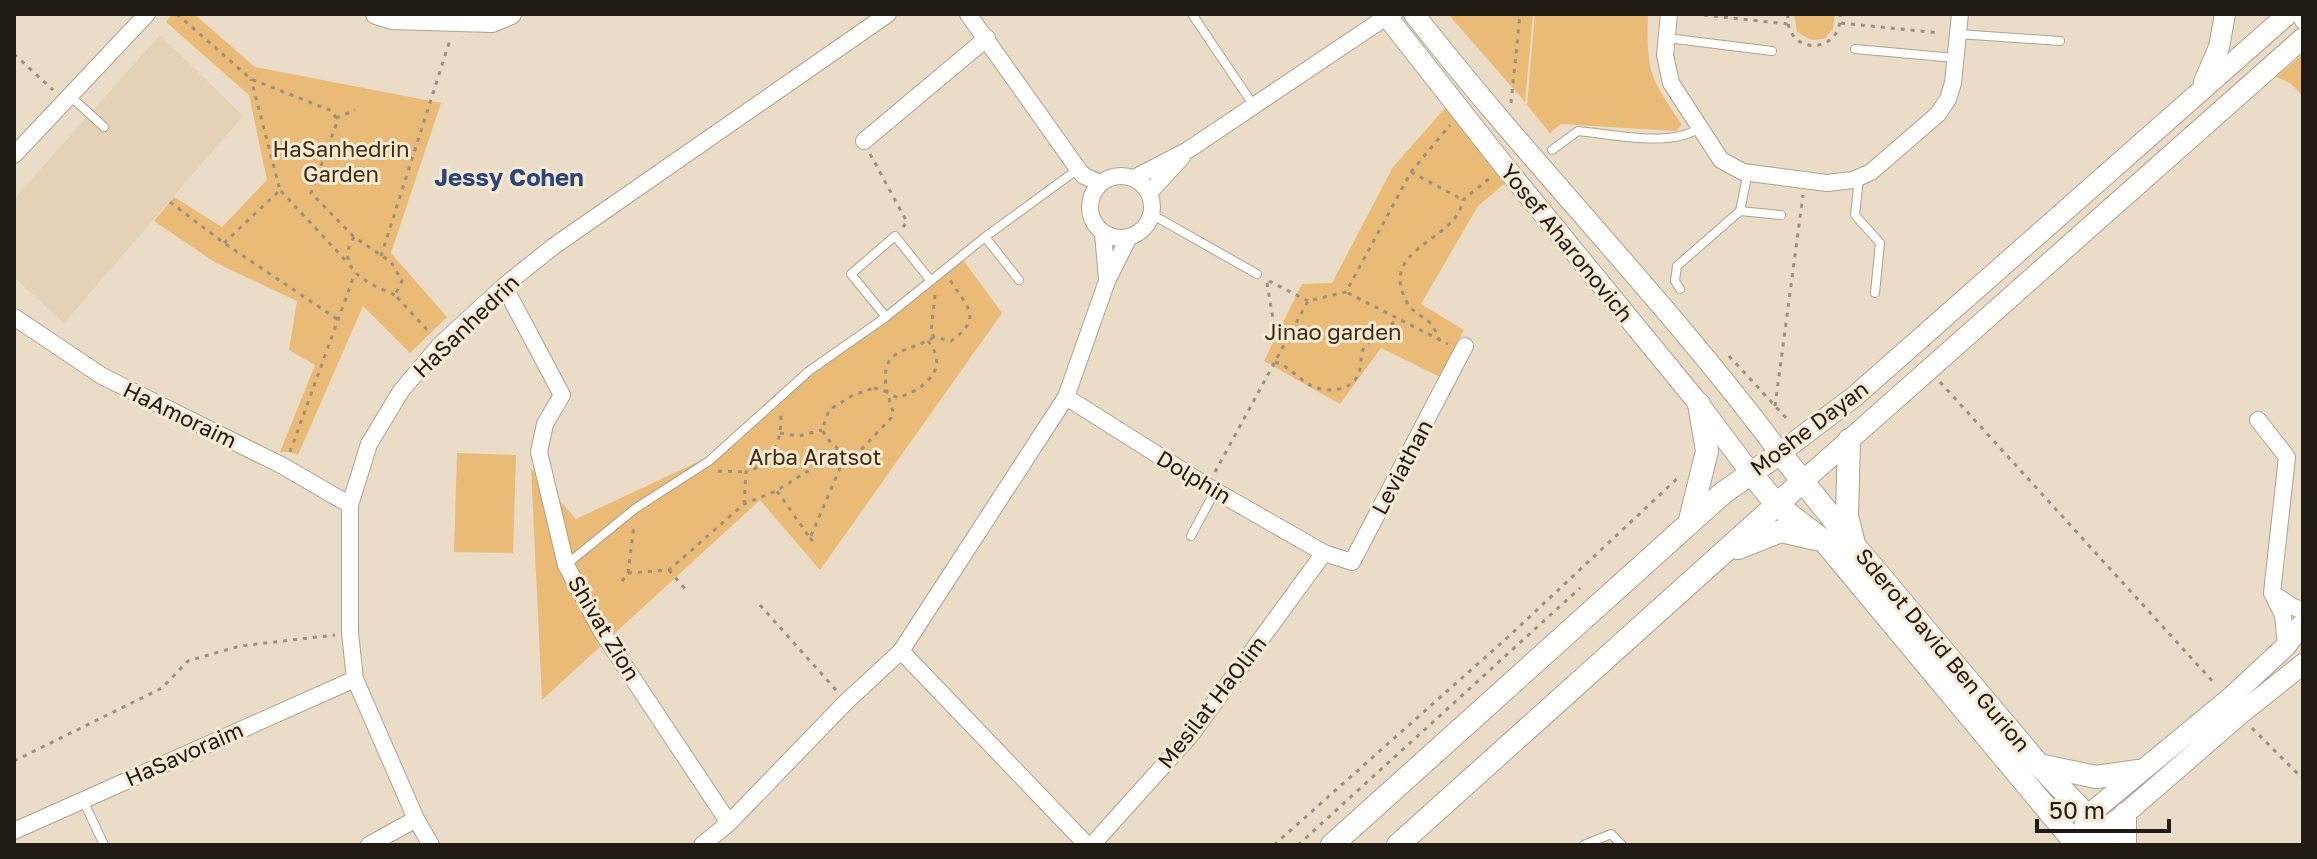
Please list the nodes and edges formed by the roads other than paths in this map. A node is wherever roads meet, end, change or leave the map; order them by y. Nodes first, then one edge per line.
1 (137, 14) edge
2 (147, 14) edge
3 (376, 14) edge
4 (511, 14) edge
5 (888, 14) edge
6 (968, 14) edge
7 (1192, 14) edge
8 (1414, 14) edge
9 (1669, 14) edge
10 (1960, 14) edge
11 (2225, 14) edge
12 (2301, 14) edge
13 (1388, 15) edge
14 (2281, 16) edge
15 (2303, 21) edge
16 (1402, 34) junction
17 (1958, 34) junction
18 (1359, 36) junction
19 (2303, 36) edge
20 (987, 38) junction
21 (1667, 38) junction
22 (2060, 41) dead end
23 (116, 46) junction
24 (1855, 49) dead end
25 (1772, 51) dead end
26 (1956, 58) junction
27 (2199, 93) junction
28 (67, 98) junction
29 (1254, 106) junction
30 (104, 127) dead end
31 (1699, 128) junction
32 (864, 141) road end
33 (1188, 150) junction
34 (1552, 150) dead end
35 (14, 155) edge
36 (1078, 169) junction
37 (1748, 172) junction
38 (1134, 178) junction
39 (1859, 178) junction
40 (1100, 183) junction
41 (1149, 193) junction
42 (1740, 211) junction
43 (1151, 214) junction
44 (1781, 215) dead end
45 (1103, 233) junction
46 (985, 237) junction
47 (1129, 237) junction
48 (1257, 274) dead end
49 (937, 275) junction
50 (1019, 280) dead end
51 (1107, 281) junction
52 (504, 286) junction
53 (1680, 289) dead end
54 (1875, 293) dead end
55 (14, 317) edge
56 (886, 317) junction
57 (1463, 349) road end
58 (1066, 397) junction
59 (1699, 404) junction
60 (2258, 420) dead end
61 (1849, 440) junction
62 (1780, 453) junction
63 (1750, 472) junction
64 (1802, 482) junction
65 (1211, 488) junction
66 (350, 505) junction
67 (1777, 505) junction
68 (1689, 524) junction
69 (1191, 536) dead end
70 (1824, 541) junction
71 (1854, 545) junction
72 (1324, 553) junction
73 (1718, 555) junction
74 (566, 565) junction
75 (2272, 593) junction
76 (2301, 616) edge
77 (2286, 646) junction
78 (901, 651) junction
79 (2303, 664) edge
80 (355, 679) junction
81 (2234, 707) junction
82 (2039, 765) junction
83 (2138, 771) junction
84 (82, 799) junction
85 (2125, 814) junction
86 (2050, 815) junction
87 (416, 819) junction
88 (729, 823) junction
89 (14, 831) edge
90 (2089, 838) edge
91 (104, 845) edge
92 (369, 845) edge
93 (431, 845) edge
94 (702, 845) edge
95 (1089, 845) edge
96 (1332, 845) edge
97 (1398, 845) edge
98 (1584, 845) edge
99 (1622, 845) edge
100 (2052, 845) edge
101 (2125, 845) edge

1 - 23 street
2 - 23 street
3 - 4 street
5 - 52 street, HaSanhedrin
6 - 20 street
7 - 29 lane
8 - 62 street, Yosef Aharonovich
9 - 21 street
10 - 17 street
11 - 27 street
12 - 15 street
13 - 16 street, Yosef Aharonovich
13 - 18 street
14 - 19 street
14 - 27 street, Moshe Dayan
16 - 18 street
16 - 59 street, Yosef Aharonovich
17 - 22 lane
17 - 26 street
18 - 29 street
19 - 61 street, Moshe Dayan
20 - 32 street
20 - 36 street
21 - 25 lane
21 - 31 street
23 - 28 street
24 - 26 lane
26 - 39 street
27 - 62 street, Moshe Dayan
28 - 30 lane
28 - 35 street
29 - 33 street
31 - 34 lane
31 - 37 street
33 - 38 street
33 - 41 street
36 - 40 street
36 - 46 lane
37 - 39 street
37 - 42 lane
38 - 40 street
38 - 41 street
39 - 54 lane
40 - 45 street
41 - 43 street
42 - 44 lane
42 - 53 lane
43 - 47 street
43 - 48 lane
45 - 47 street
45 - 51 street
46 - 49 lane
46 - 50 lane
47 - 51 street
49 - 56 lane
49 - 56 lane
51 - 58 street
52 - 66 street, HaSanhedrin
52 - 74 street, Shivat Zion
55 - 66 street, HaAmoraim
56 - 74 lane
57 - 72 street, Leviathan
58 - 65 street, Dolphin
58 - 78 street
59 - 63 street, Yosef Aharonovich
59 - 68 main road
60 - 75 street
61 - 64 street, Moshe Dayan
61 - 71 main road
62 - 63 main road, Moshe Dayan
62 - 64 main road, Sderot David Ben Gurion
63 - 67 main road, Sderot David Ben Gurion
63 - 68 main road, Moshe Dayan
64 - 67 main road, Moshe Dayan
64 - 71 main road, Sderot David Ben Gurion
65 - 69 lane
65 - 72 street, Dolphin
66 - 80 street, HaSanhedrin
67 - 70 main road, Sderot David Ben Gurion
67 - 73 main road, Moshe Dayan
68 - 96 main road, Moshe Dayan
70 - 73 main road
70 - 86 main road, Sderot David Ben Gurion
71 - 82 main road, Sderot David Ben Gurion
72 - 95 street, Mesilat HaOlim
73 - 97 main road, Moshe Dayan
74 - 88 street, Shivat Zion
75 - 76 street
75 - 77 street
76 - 77 street
77 - 81 street
78 - 88 street
78 - 95 street
79 - 81 street
80 - 84 street, HaSavoraim
80 - 87 street, HaSanhedrin
81 - 83 street
81 - 85 street
82 - 83 main road
82 - 90 main road, Sderot David Ben Gurion
83 - 90 street
84 - 89 street, HaSavoraim
84 - 91 lane
85 - 90 street
85 - 101 main road
86 - 90 main road, Sderot David Ben Gurion
86 - 100 main road
87 - 92 street
87 - 93 street, HaSanhedrin
88 - 94 street
98 - 99 lane

